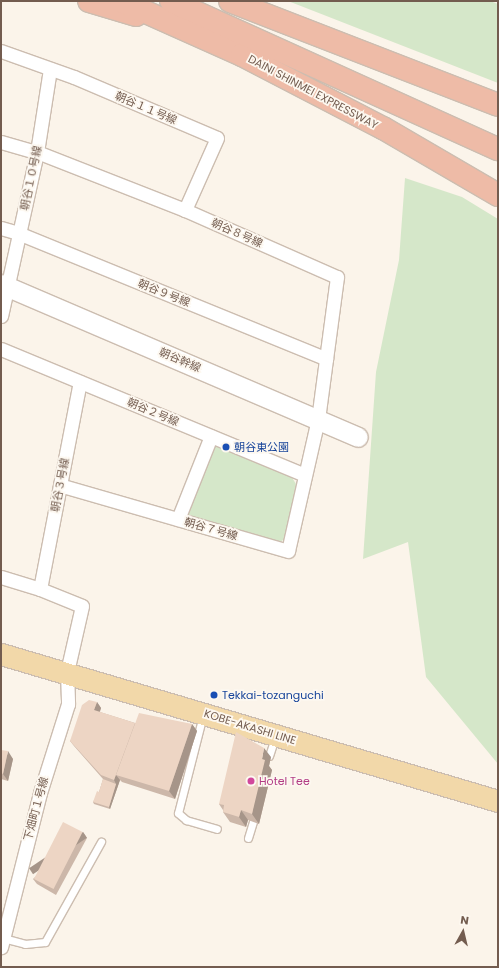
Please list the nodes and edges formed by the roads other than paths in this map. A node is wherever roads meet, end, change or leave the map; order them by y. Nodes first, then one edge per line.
1 (89, 1) edge
2 (121, 1) edge
3 (171, 1) edge
4 (230, 1) edge
5 (194, 33) junction
6 (1, 51) edge
7 (50, 69) junction
8 (498, 105) edge
9 (1, 142) edge
10 (498, 149) edge
11 (37, 152) junction
12 (498, 195) edge
13 (185, 210) junction
14 (1, 228) edge
15 (18, 233) junction
16 (4, 285) edge
17 (1, 316) edge
18 (1, 350) edge
19 (326, 359) junction
20 (80, 382) junction
21 (318, 419) junction
22 (211, 436) junction
23 (358, 437) dead end
24 (305, 475) junction
25 (60, 485) junction
26 (178, 519) junction
27 (1, 576) edge
28 (40, 589) junction
29 (1, 654) edge
30 (67, 672) junction
31 (203, 713) junction
32 (276, 735) junction
33 (269, 756) dead end
34 (498, 801) edge
35 (253, 822) edge
36 (217, 829) dead end
37 (248, 838) dead end
38 (101, 842) dead end
39 (2, 942) edge

1 - 5 highway
2 - 5 highway, DAINI SHINMEI EXPRESSWAY
3 - 10 highway, DAINI SHINMEI EXPRESSWAY
4 - 8 highway
5 - 12 highway, DAINI SHINMEI EXPRESSWAY
6 - 7 street, 朝谷１１号線
7 - 11 street, 朝谷１０号線
7 - 13 street, 朝谷１１号線
9 - 11 street, 朝谷８号線
11 - 13 street, 朝谷８号線
11 - 15 street, 朝谷１０号線
13 - 19 street, 朝谷８号線
14 - 15 street, 朝谷９号線
15 - 16 street, 朝谷１０号線
15 - 19 street, 朝谷９号線
16 - 17 street, 朝谷１０号線
16 - 21 street, 朝谷幹線
18 - 20 street, 朝谷２号線
19 - 21 street, 朝谷８号線
20 - 22 street, 朝谷２号線
20 - 25 street, 朝谷３号線
21 - 23 street, 朝谷幹線
21 - 24 street, 朝谷８号線
22 - 24 street, 朝谷２号線
22 - 26 street
24 - 26 street, 朝谷７号線
25 - 26 street, 朝谷７号線
25 - 28 street, 朝谷３号線
27 - 28 street
28 - 30 street, 下畑町１号線
29 - 30 main road, KOBE-AKASHI LINE
30 - 31 main road, KOBE-AKASHI LINE
30 - 39 street, 下畑町１号線
31 - 32 main road, KOBE-AKASHI LINE
31 - 36 lane
32 - 33 lane
32 - 34 main road, KOBE-AKASHI LINE
35 - 37 lane
38 - 39 lane

